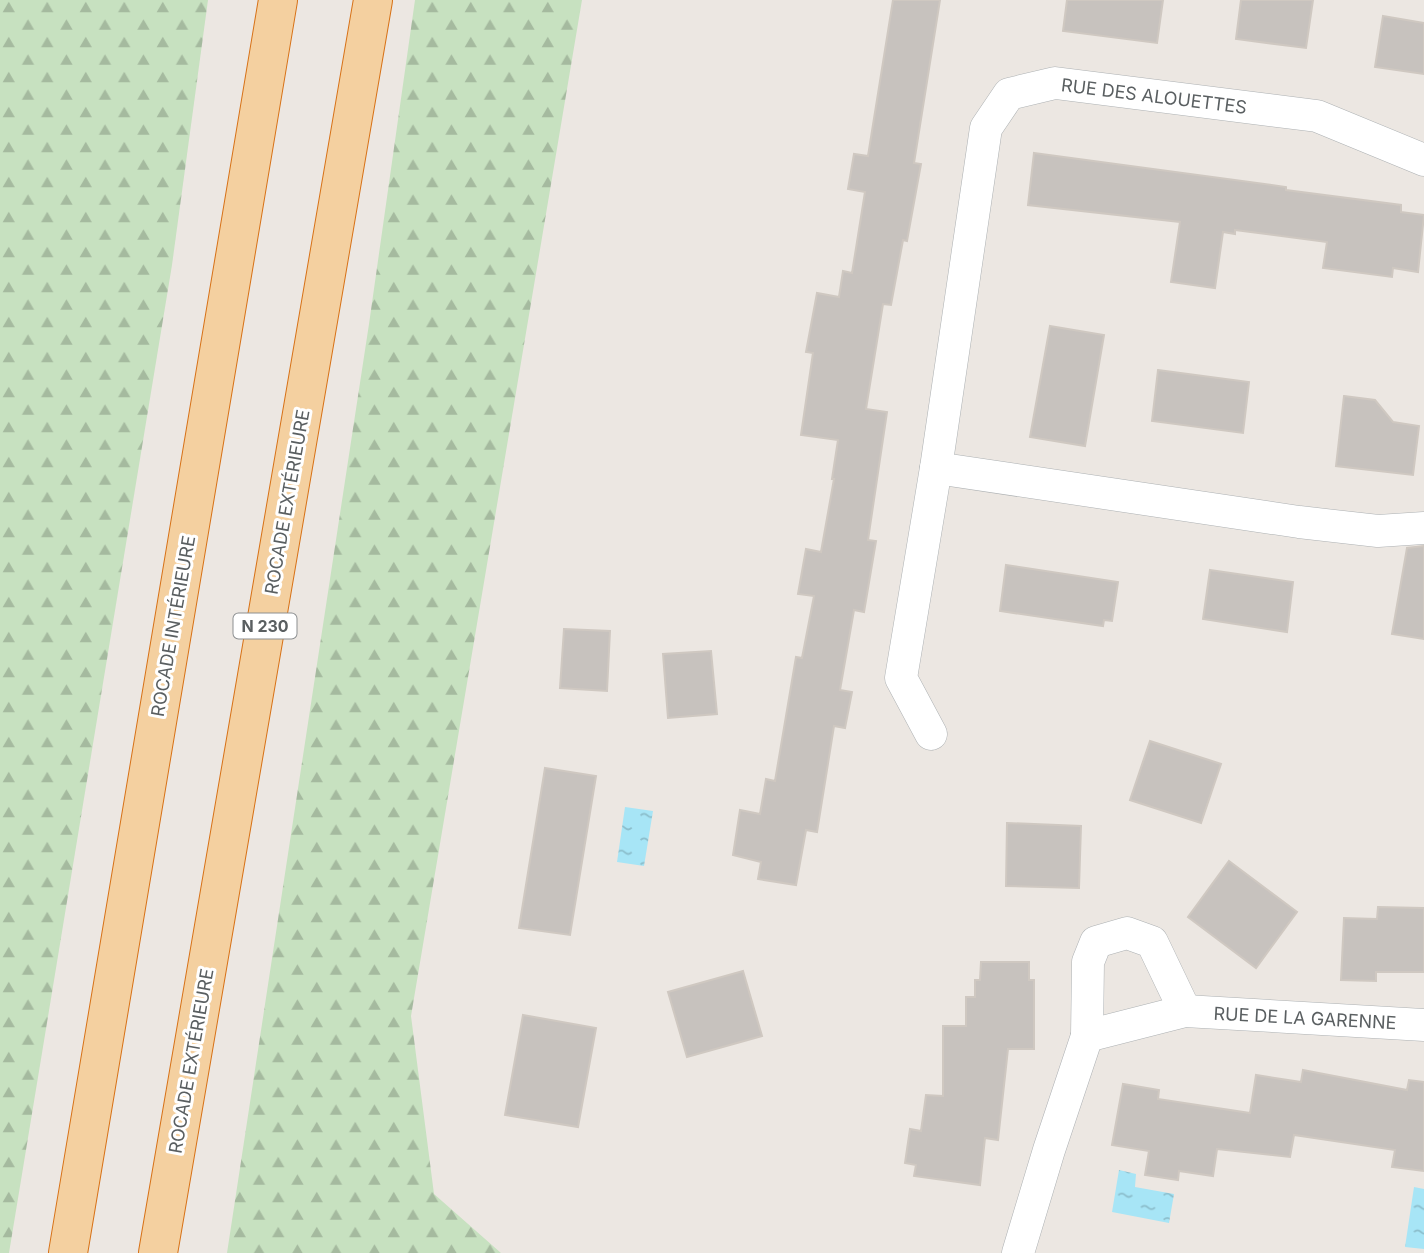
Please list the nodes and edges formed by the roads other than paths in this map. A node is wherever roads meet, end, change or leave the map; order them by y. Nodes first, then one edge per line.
1 (278, 0) edge
2 (373, 0) edge
3 (1424, 160) edge
4 (936, 468) junction
5 (1424, 528) edge
6 (931, 734) dead end
7 (1185, 1012) junction
8 (1424, 1025) edge
9 (1087, 1036) junction
10 (68, 1253) edge
11 (158, 1253) edge
12 (1018, 1253) edge

1 - 10 highway, ROCADE INTÉRIEURE
2 - 11 highway, ROCADE EXTÉRIEURE / N 230
3 - 4 street, RUE DES ALOUETTES
4 - 5 street
4 - 6 street, RUE DES ALOUETTES
7 - 8 street, RUE DE LA GARENNE
7 - 9 street, RUE DE LA GARENNE
7 - 9 street
9 - 12 street

